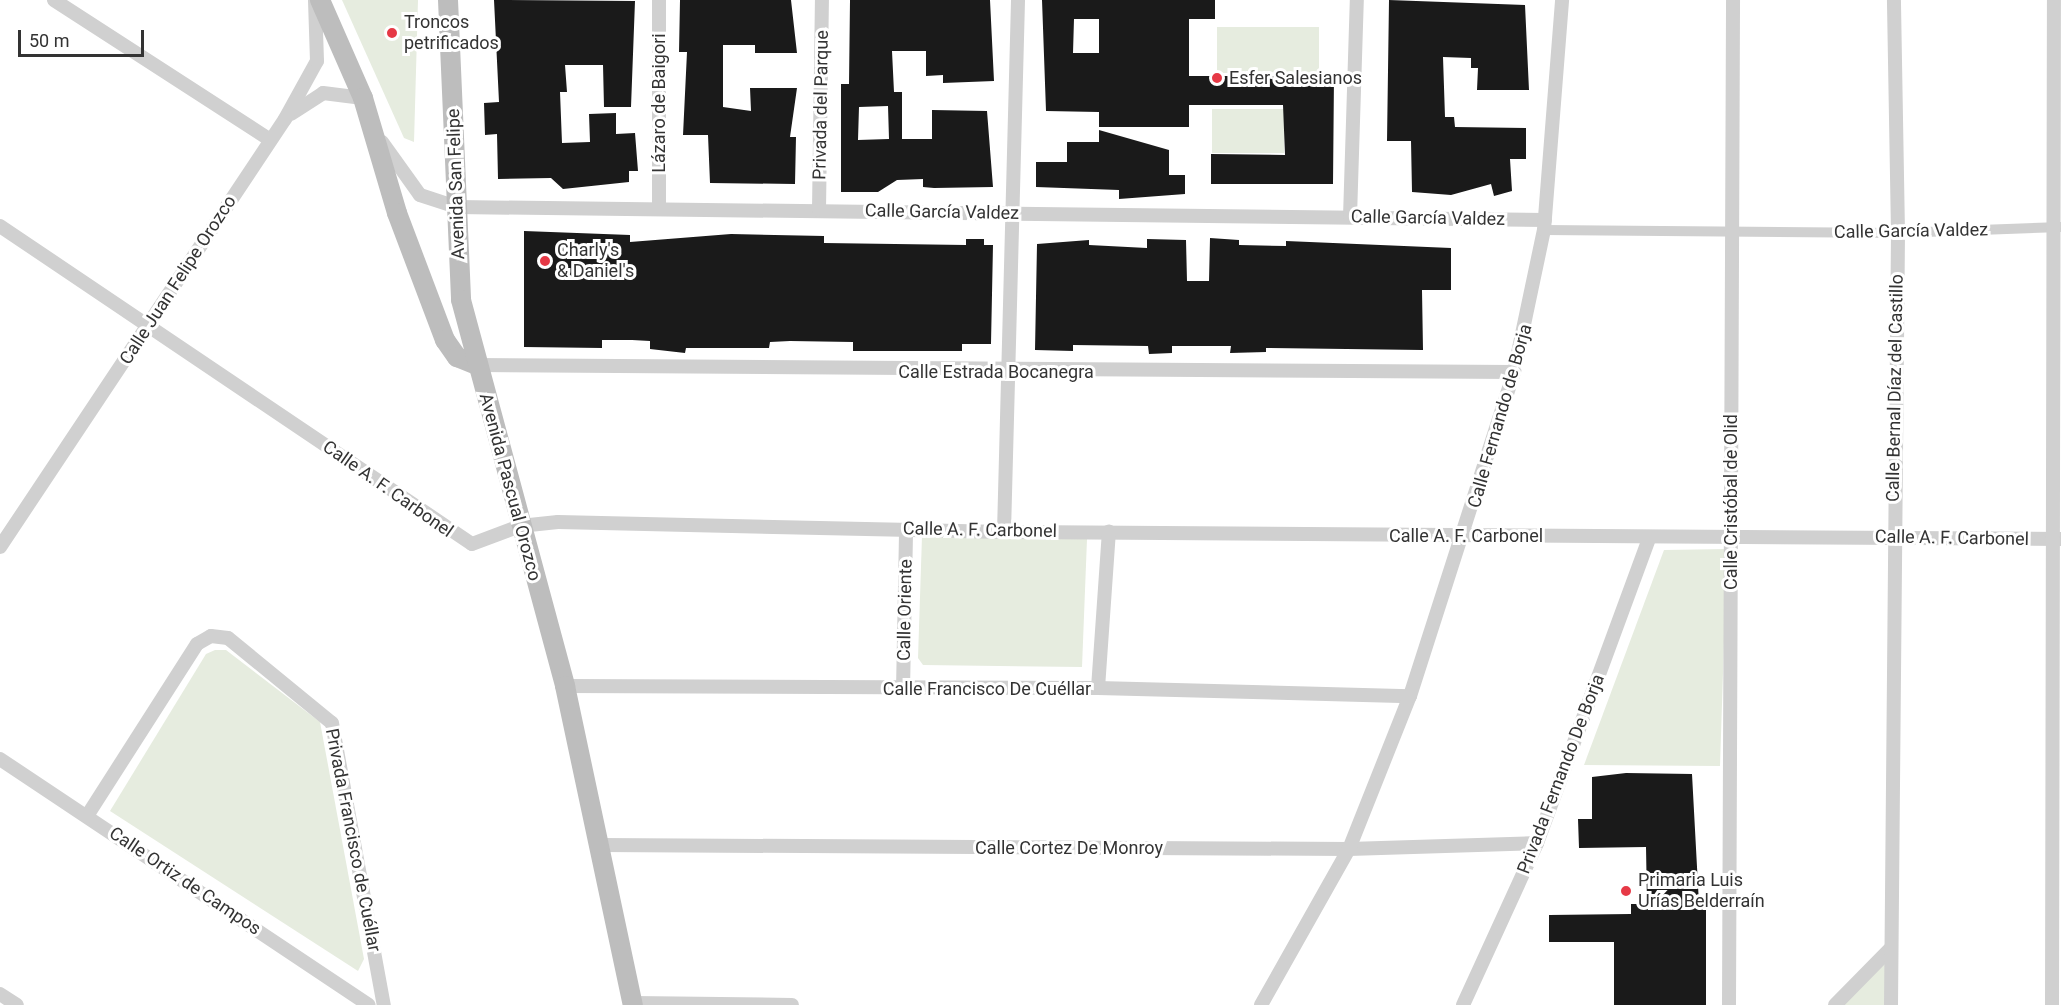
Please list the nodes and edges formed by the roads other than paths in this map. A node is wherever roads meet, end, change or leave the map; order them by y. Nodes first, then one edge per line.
1 (54, 0) edge
2 (315, 0) edge
3 (320, 0) edge
4 (448, 0) edge
5 (659, 0) edge
6 (822, 0) edge
7 (1018, 0) edge
8 (1357, 0) edge
9 (1562, 0) edge
10 (1733, 0) edge
11 (1894, 0) edge
12 (2055, 0) edge
13 (363, 99) junction
14 (285, 119) junction
15 (374, 130) junction
16 (270, 140) junction
17 (659, 206) junction
18 (458, 207) junction
19 (819, 210) junction
20 (1014, 213) junction
21 (1350, 217) junction
22 (1544, 225) junction
23 (2058, 227) edge
24 (1736, 231) junction
25 (2, 232) edge
26 (1898, 233) junction
27 (149, 325) junction
28 (477, 365) junction
29 (1514, 372) junction
30 (1011, 373) junction
31 (520, 526) junction
32 (906, 529) junction
33 (1109, 531) junction
34 (1004, 532) junction
35 (1465, 536) junction
36 (1891, 537) junction
37 (1649, 538) junction
38 (1731, 538) junction
39 (2056, 539) edge
40 (0, 547) edge
41 (565, 686) junction
42 (1098, 688) junction
43 (903, 690) junction
44 (1410, 696) junction
45 (0, 759) edge
46 (87, 816) junction
47 (1537, 843) junction
48 (601, 845) junction
49 (1349, 849) junction
50 (1891, 948) junction
51 (0, 994) edge
52 (633, 1004) edge
53 (1466, 1004) edge
54 (16, 1005) edge
55 (369, 1005) edge
56 (384, 1005) edge
57 (792, 1005) edge
58 (1261, 1005) edge
59 (1729, 1005) edge
60 (1835, 1005) edge
61 (1890, 1005) edge
62 (2052, 1005) edge

1 - 16 street
2 - 14 street, Calle Juan Felipe Orozco
3 - 13 main road
4 - 18 main road, Avenida San Felipe
5 - 17 street, Lázaro de Baigori
6 - 19 street, Privada del Parque
7 - 20 street
8 - 21 street
9 - 22 street, Calle Fernando de Borja
10 - 24 street, Calle Cristóbal de Olid
11 - 26 street, Calle Bernal Díaz del Castillo
12 - 23 street
13 - 14 street
13 - 15 main road
14 - 16 street, Calle Juan Felipe Orozco
15 - 18 street, Calle García Valdez
15 - 28 main road
16 - 27 street, Calle Juan Felipe Orozco
17 - 18 street, Calle García Valdez
17 - 19 street, Calle García Valdez
18 - 28 main road, Avenida San Felipe
19 - 20 street, Calle García Valdez
20 - 21 street, Calle García Valdez
20 - 30 street
21 - 22 street, Calle García Valdez
22 - 24 street, Calle García Valdez
22 - 29 street, Calle Fernando de Borja
23 - 26 street, Calle García Valdez
23 - 39 street
24 - 26 street, Calle García Valdez
24 - 38 street, Calle Cristóbal de Olid
25 - 27 street, Calle A. F. Carbonel
26 - 36 street, Calle Bernal Díaz del Castillo
27 - 31 street, Calle A. F. Carbonel
27 - 40 street, Calle Juan Felipe Orozco
28 - 30 street, Calle Estrada Bocanegra
28 - 31 main road, Avenida Pascual Orozco
29 - 30 street, Calle Estrada Bocanegra
29 - 35 street, Calle Fernando de Borja
30 - 34 street
31 - 32 street, Calle A. F. Carbonel
31 - 41 main road, Avenida Pascual Orozco
32 - 34 street, Calle A. F. Carbonel
32 - 43 street, Calle Oriente
33 - 34 street, Calle A. F. Carbonel
33 - 35 street, Calle A. F. Carbonel
33 - 42 street
35 - 37 street, Calle A. F. Carbonel
35 - 44 street, Calle Fernando de Borja
36 - 38 street, Calle A. F. Carbonel
36 - 39 street, Calle A. F. Carbonel
36 - 50 street, Calle Bernal Díaz del Castillo
37 - 38 street, Calle A. F. Carbonel
37 - 47 street, Privada Fernando De Borja
38 - 59 street, Calle Cristóbal de Olid
39 - 62 street
41 - 43 street, Calle Francisco De Cuéllar
41 - 48 main road, Avenida Pascual Orozco
42 - 43 street, Calle Francisco De Cuéllar
42 - 44 street, Calle Francisco De Cuéllar
44 - 49 street, Calle Fernando de Borja
45 - 46 street, Calle Ortiz de Campos
46 - 55 street, Calle Ortiz de Campos
46 - 56 street, Privada Francisco de Cuéllar
47 - 49 street, Calle Cortez De Monroy
47 - 53 street, Privada Fernando De Borja
48 - 49 street, Calle Cortez De Monroy
48 - 52 main road, Avenida Pascual Orozco
49 - 58 street, Calle Fernando de Borja
50 - 60 street
50 - 61 street, Calle Bernal Díaz del Castillo
51 - 54 street
52 - 57 street

